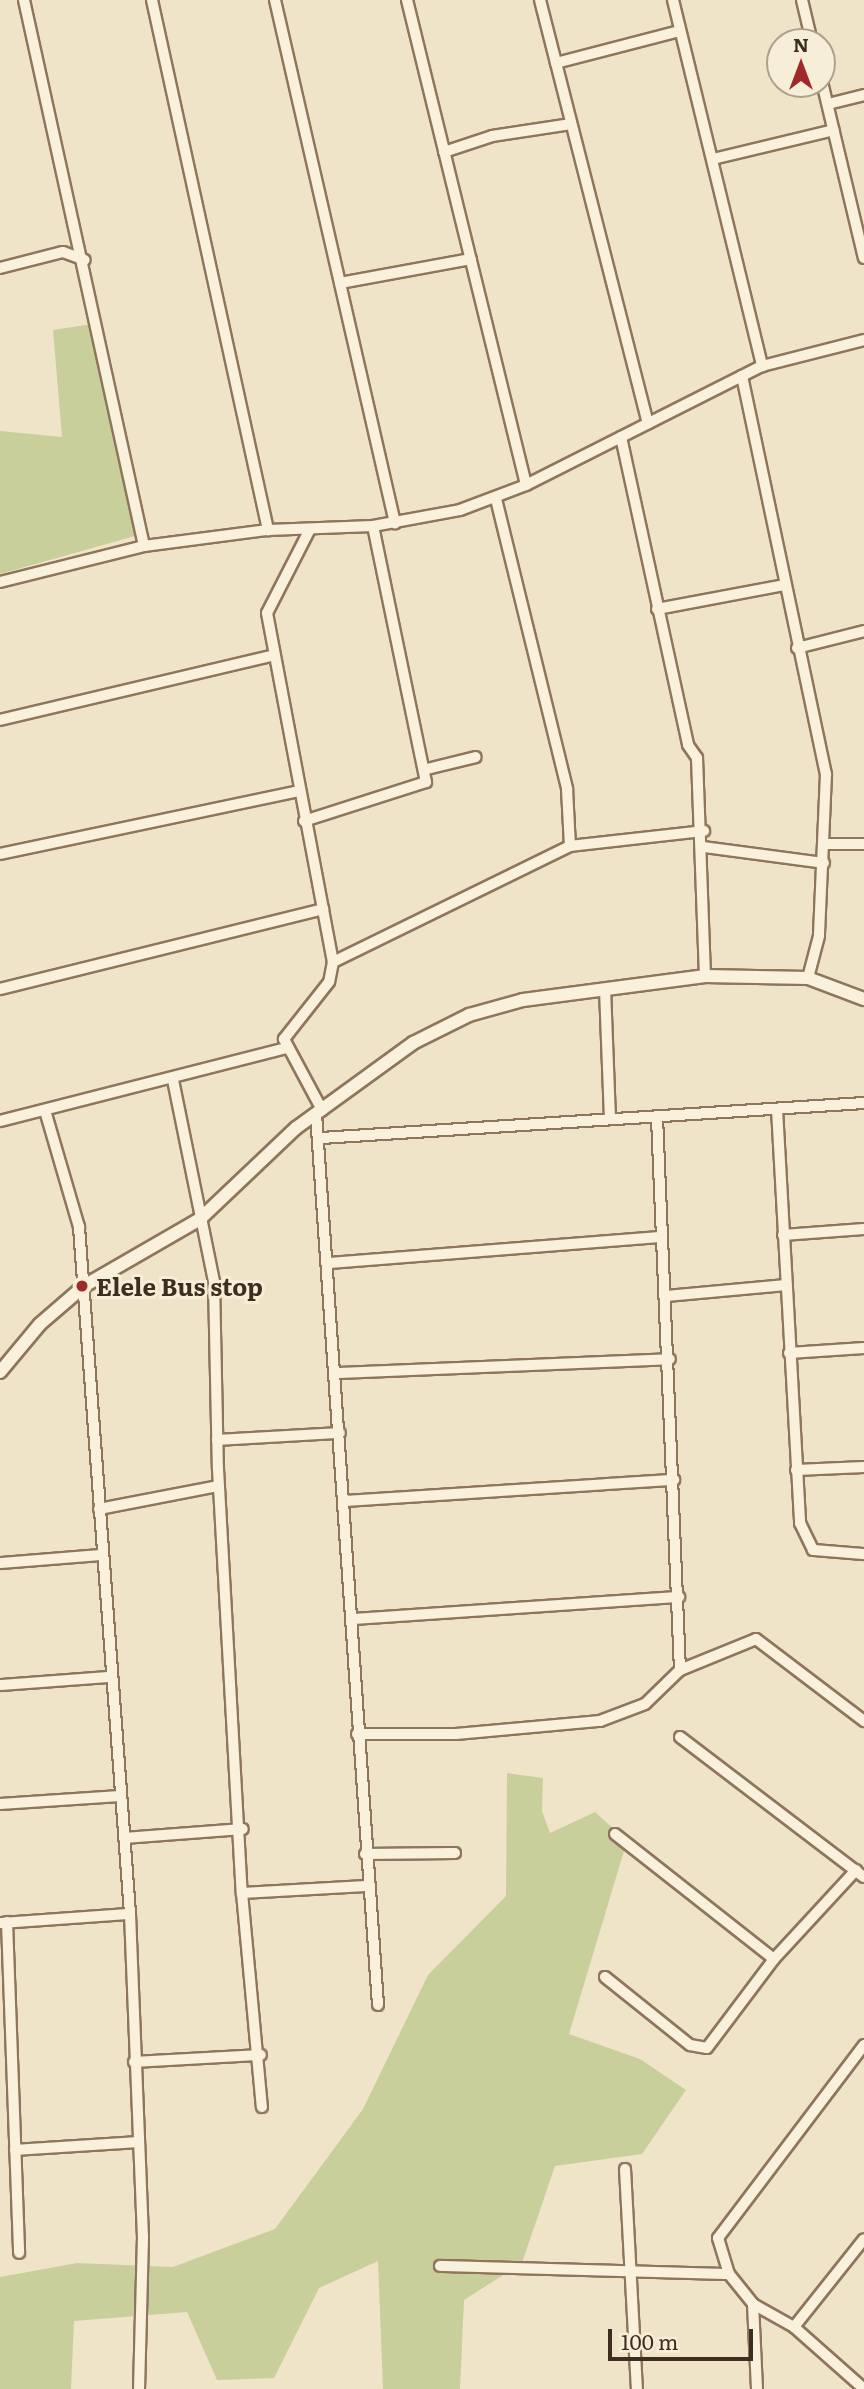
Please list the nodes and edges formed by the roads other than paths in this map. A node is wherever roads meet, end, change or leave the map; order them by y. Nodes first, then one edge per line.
1 (23, 0) edge
2 (152, 0) edge
3 (275, 0) edge
4 (407, 0) edge
5 (540, 0) edge
6 (673, 0) edge
7 (802, 0) edge
8 (809, 28) edge
9 (680, 31) junction
10 (555, 63) junction
11 (864, 95) edge
12 (826, 98) edge
13 (828, 104) junction
14 (571, 124) junction
15 (834, 130) junction
16 (444, 152) junction
17 (713, 159) junction
18 (864, 258) edge
19 (471, 259) junction
20 (85, 260) junction
21 (0, 268) edge
22 (340, 283) junction
23 (863, 344) edge
24 (762, 366) junction
25 (742, 376) junction
26 (648, 423) junction
27 (621, 436) junction
28 (526, 485) junction
29 (496, 499) junction
30 (395, 523) junction
31 (373, 526) junction
32 (268, 530) junction
33 (309, 531) junction
34 (144, 546) junction
35 (0, 582) edge
36 (784, 585) junction
37 (657, 609) junction
38 (864, 632) edge
39 (797, 648) junction
40 (270, 656) junction
41 (0, 720) edge
42 (476, 757) dead end
43 (427, 769) junction
44 (298, 791) junction
45 (304, 821) junction
46 (704, 831) junction
47 (826, 844) junction
48 (864, 844) edge
49 (570, 846) junction
50 (704, 847) junction
51 (0, 854) edge
52 (824, 863) junction
53 (323, 909) junction
54 (333, 962) junction
55 (705, 976) junction
56 (808, 978) junction
57 (0, 989) edge
58 (605, 989) junction
59 (864, 999) edge
60 (286, 1048) junction
61 (173, 1080) junction
62 (864, 1104) edge
63 (777, 1110) junction
64 (319, 1112) junction
65 (47, 1114) junction
66 (657, 1117) junction
67 (610, 1119) junction
68 (0, 1121) edge
69 (321, 1138) junction
70 (200, 1219) junction
71 (864, 1230) edge
72 (783, 1235) junction
73 (661, 1237) junction
74 (328, 1263) junction
75 (786, 1285) junction
76 (84, 1286) junction
77 (666, 1296) junction
78 (864, 1348) edge
79 (789, 1353) junction
80 (670, 1359) junction
81 (2, 1368) edge
82 (338, 1373) junction
83 (358, 1377) junction
84 (339, 1389) junction
85 (340, 1433) junction
86 (217, 1440) junction
87 (864, 1466) edge
88 (796, 1470) junction
89 (674, 1480) junction
90 (219, 1486) junction
91 (345, 1501) junction
92 (99, 1508) junction
93 (864, 1554) edge
94 (102, 1555) junction
95 (0, 1563) edge
96 (679, 1597) junction
97 (355, 1619) junction
98 (680, 1670) junction
99 (110, 1677) junction
100 (0, 1685) edge
101 (864, 1721) edge
102 (357, 1734) junction
103 (680, 1737) dead end
104 (120, 1796) junction
105 (0, 1804) edge
106 (243, 1829) junction
107 (615, 1835) dead end
108 (124, 1838) junction
109 (455, 1853) dead end
110 (365, 1854) junction
111 (860, 1873) edge
112 (366, 1886) junction
113 (242, 1893) junction
114 (130, 1914) junction
115 (4, 1923) edge
116 (774, 1959) junction
117 (605, 1977) dead end
118 (378, 2005) dead end
119 (864, 2045) edge
120 (261, 2055) junction
121 (134, 2062) junction
122 (262, 2107) dead end
123 (138, 2142) junction
124 (15, 2150) junction
125 (625, 2169) dead end
126 (864, 2239) edge
127 (19, 2253) dead end
128 (440, 2266) dead end
129 (631, 2274) junction
130 (729, 2274) junction
131 (753, 2304) junction
132 (794, 2328) junction
133 (139, 2389) edge
134 (637, 2389) edge
135 (757, 2389) edge
136 (864, 2389) edge

1 - 20 street
2 - 32 street
3 - 22 street
4 - 16 street
5 - 10 street
6 - 9 street
7 - 8 street
9 - 10 street
9 - 17 street
10 - 14 street
11 - 13 street
12 - 13 street
13 - 15 street
14 - 16 street
14 - 26 street
15 - 17 street
15 - 18 street
16 - 19 street
17 - 24 street
19 - 22 street
19 - 28 street
20 - 21 street
20 - 34 street
22 - 30 street
23 - 24 street
24 - 25 street
25 - 26 street
25 - 36 street
26 - 27 street
27 - 28 street
27 - 37 street
28 - 29 street
29 - 30 street
29 - 49 street
30 - 31 street
31 - 33 street
31 - 43 street
32 - 33 street
32 - 34 street
33 - 40 street
34 - 35 street
36 - 37 street
36 - 39 street
37 - 46 street
38 - 39 street
39 - 47 street
40 - 41 street
40 - 44 street
42 - 43 street
43 - 45 street
44 - 45 street
44 - 51 street
45 - 53 street
46 - 49 street
46 - 50 street
47 - 48 street
47 - 52 street
49 - 54 street
50 - 52 street
50 - 55 street
52 - 56 street
53 - 54 street
53 - 57 street
54 - 60 street
55 - 56 street
55 - 58 street
56 - 59 street
58 - 64 street
58 - 67 street
60 - 61 street
60 - 64 street
61 - 65 street
61 - 70 street
62 - 63 street
63 - 66 street
63 - 72 street
64 - 69 street
64 - 70 street
65 - 68 street
65 - 76 street
66 - 67 street
66 - 73 street
67 - 69 street
69 - 74 street
70 - 76 street
70 - 86 street
71 - 72 street
72 - 75 street
73 - 74 street
73 - 77 street
74 - 82 street
75 - 77 street
75 - 79 street
76 - 81 street
76 - 92 street
77 - 80 street
78 - 79 street
79 - 88 street
80 - 83 street
80 - 89 street
82 - 83 street
82 - 84 street
83 - 84 street
84 - 85 street
85 - 86 street
85 - 91 street
86 - 90 street
87 - 88 street
88 - 93 street
89 - 91 street
89 - 96 street
90 - 92 street
90 - 106 street
91 - 97 street
92 - 94 street
94 - 95 street
94 - 99 street
96 - 97 street
96 - 98 street
97 - 102 street
98 - 101 street
98 - 102 street
99 - 100 street
99 - 104 street
102 - 110 street
103 - 111 street
104 - 105 street
104 - 108 street
106 - 108 street
106 - 113 street
107 - 116 street
108 - 114 street
109 - 110 street
110 - 112 street
111 - 116 street
112 - 113 street
112 - 118 street
113 - 120 street
114 - 115 street
114 - 121 street
115 - 124 street
116 - 117 street
119 - 130 street
120 - 121 street
120 - 122 street
121 - 123 street
123 - 124 street
123 - 133 street
124 - 127 street
125 - 129 street
126 - 132 street
128 - 129 street
129 - 130 street
129 - 134 street
130 - 131 street
131 - 132 street
131 - 135 street
132 - 136 street

